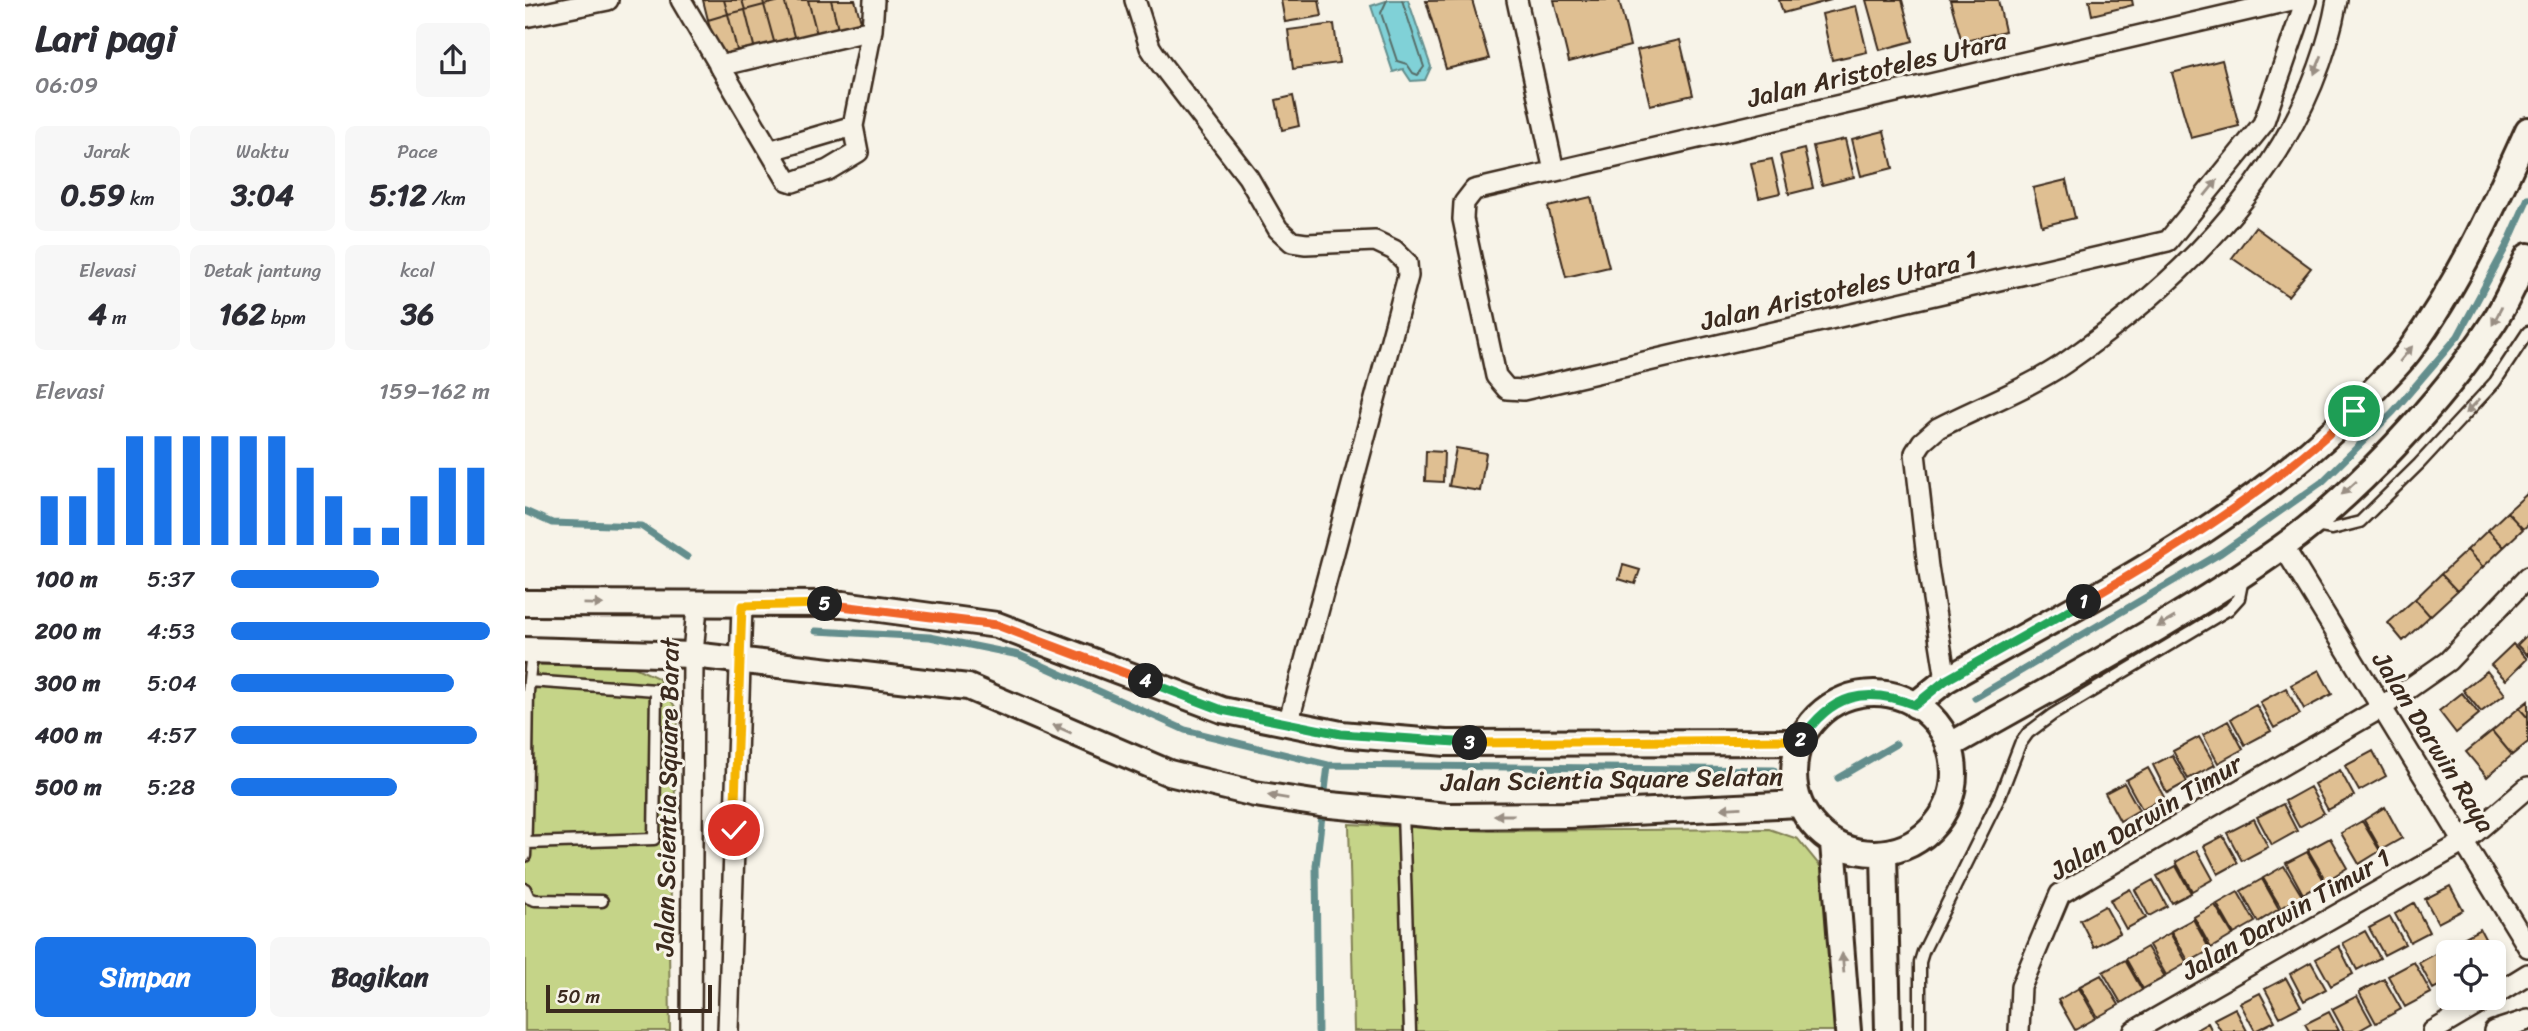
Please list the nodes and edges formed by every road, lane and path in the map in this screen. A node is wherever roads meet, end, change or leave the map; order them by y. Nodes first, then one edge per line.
1 (608, 0) edge
2 (681, 0) edge
3 (874, 0) edge
4 (1135, 0) edge
5 (1517, 0) edge
6 (2292, 0) edge
7 (2306, 0) edge
8 (2337, 0) edge
9 (587, 2) edge
10 (525, 17) edge
11 (872, 30) junction
12 (719, 66) junction
13 (853, 125) junction
14 (2528, 130) edge
15 (772, 150) junction
16 (1554, 171) junction
17 (2168, 241) junction
18 (2528, 256) edge
19 (2183, 270) junction
20 (2528, 332) edge
21 (1523, 390) joint
22 (2308, 525) junction
23 (2283, 546) junction
24 (2243, 574) junction
25 (2528, 578) edge
26 (525, 603) edge
27 (697, 606) junction
28 (742, 606) junction
29 (528, 650) edge
30 (693, 655) junction
31 (739, 660) junction
32 (1946, 680) junction
33 (529, 681) junction
34 (1915, 705) junction
35 (2381, 708) junction
36 (1288, 724) junction
37 (1800, 742) junction
38 (1949, 746) junction
39 (2528, 787) edge
40 (1800, 804) junction
41 (1403, 811) junction
42 (2464, 842) junction
43 (525, 843) edge
44 (1833, 843) junction
45 (1884, 853) junction
46 (525, 856) edge
47 (525, 889) edge
48 (602, 901) dead end
49 (2528, 947) edge
50 (2528, 974) edge
51 (2506, 988) edge
52 (2469, 1010) edge
53 (2528, 1020) edge
54 (691, 1031) edge
55 (728, 1031) edge
56 (1410, 1031) edge
57 (1848, 1031) edge
58 (1888, 1031) edge
59 (1920, 1031) edge
60 (2019, 1031) edge
61 (2134, 1031) edge
62 (2433, 1031) edge
63 (2494, 1031) edge

1 - 9 street
2 - 12 street
3 - 11 street
4 - 36 street
5 - 16 street
6 - 16 street, Jalan Aristoteles Utara
17 -> 7 street
8 -> 19 street
9 - 10 street
11 - 12 street
11 - 13 street
12 - 15 street
13 - 15 street
13 - 15 street
32 -> 14 street
16 - 21 street, Jalan Aristoteles Utara
17 - 19 street
17 - 21 street, Jalan Aristoteles Utara 1
18 -> 22 street
19 - 32 street
20 -> 22 lane
22 - 23 street
23 - 24 street
23 - 35 street, Jalan Darwin Raya
24 -> 38 street
24 - 59 lane
25 - 35 street, Jalan Darwin Timur
26 -> 27 street, Jalan Scientia Square Selatan
27 - 28 street, Jalan Scientia Square Selatan
27 - 30 street, Jalan Scientia Square Barat
28 - 31 street
28 - 36 street, Jalan Scientia Square Selatan
29 - 30 street, Jalan Scientia Square Selatan
29 - 33 lane
30 - 31 street, Jalan Scientia Square Selatan
30 - 54 street, Jalan Scientia Square Barat
41 -> 31 street, Jalan Scientia Square Selatan
31 - 55 street
32 - 34 street
33 - 43 lane
33 - 43 lane
34 - 37 street
34 - 38 street
35 - 42 street, Jalan Darwin Raya
35 - 60 street, Jalan Darwin Timur
36 - 37 street, Jalan Scientia Square Selatan
37 - 40 street
38 - 45 street
39 - 42 street, Jalan Darwin Timur 1
40 -> 41 street, Jalan Scientia Square Selatan
40 - 44 street
41 - 56 lane
42 - 49 street, Jalan Darwin Raya
42 - 61 street, Jalan Darwin Timur 1
43 - 46 lane
44 - 45 street
57 -> 44 street
45 - 58 street
47 - 48 lane
50 - 51 street
52 - 62 street
53 - 63 street

